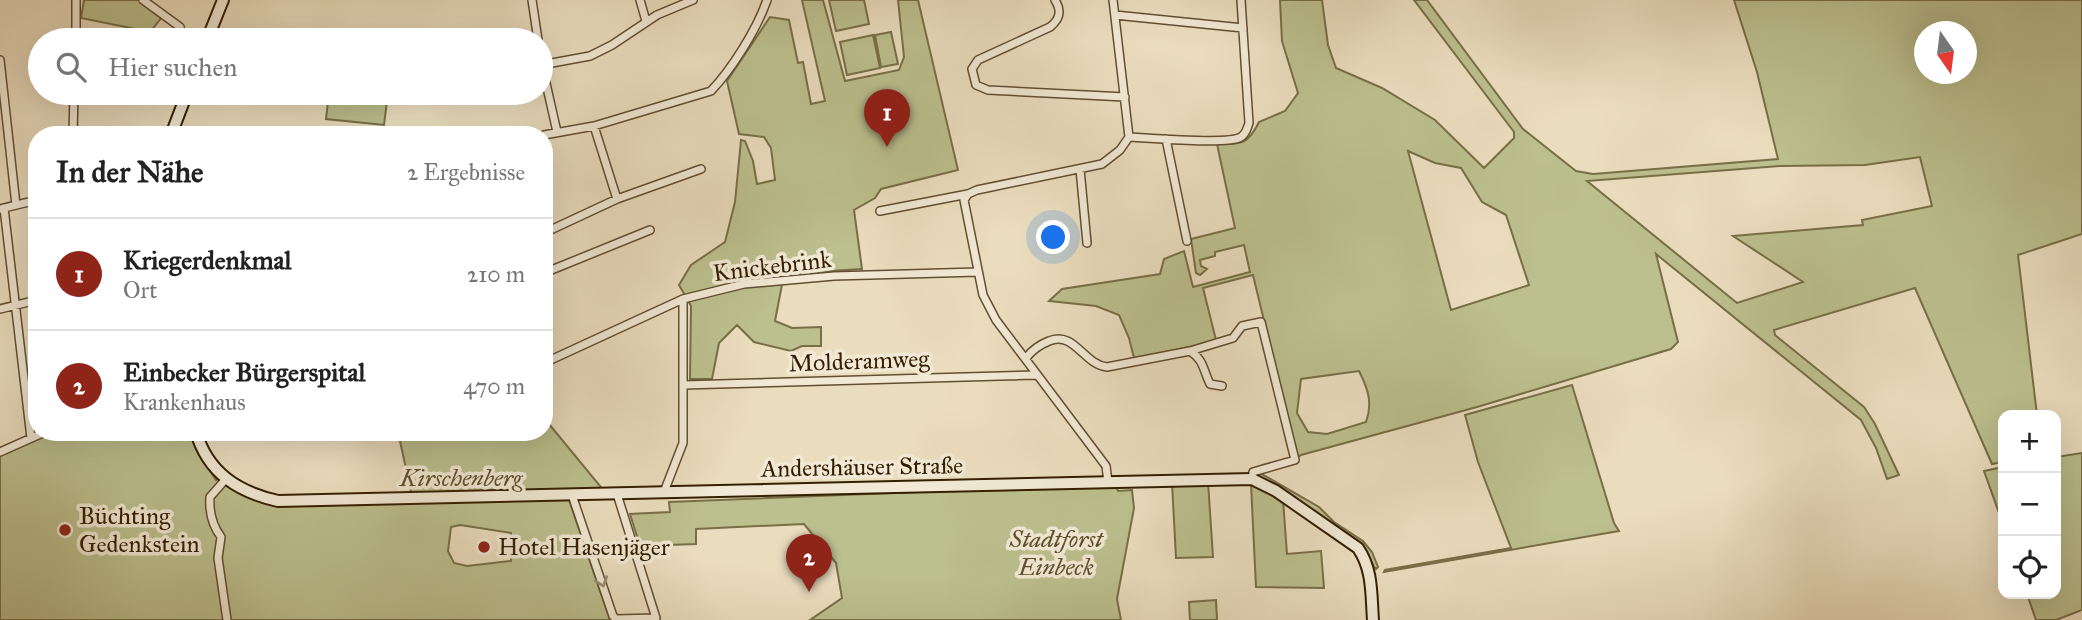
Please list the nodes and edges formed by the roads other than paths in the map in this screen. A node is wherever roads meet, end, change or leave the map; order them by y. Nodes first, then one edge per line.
1 (76, 0) edge
2 (143, 0) edge
3 (223, 0) edge
4 (533, 0) edge
5 (640, 0) edge
6 (693, 0) edge
7 (766, 0) edge
8 (1055, 0) edge
9 (1114, 0) edge
10 (1241, 0) edge
11 (1115, 15) junction
12 (646, 21) junction
13 (180, 27) dead end
14 (76, 28) edge
15 (212, 28) edge
16 (536, 28) edge
17 (1243, 28) junction
18 (0, 60) edge
19 (553, 62) edge
20 (1125, 97) junction
21 (74, 105) edge
22 (182, 105) edge
23 (551, 105) edge
24 (3, 114) edge
25 (73, 126) edge
26 (174, 126) edge
27 (594, 126) junction
28 (557, 132) junction
29 (553, 133) edge
30 (1129, 137) junction
31 (1166, 139) junction
32 (701, 169) dead end
33 (1080, 169) junction
34 (966, 197) junction
35 (617, 199) junction
36 (28, 202) edge
37 (16, 205) junction
38 (2, 209) edge
39 (880, 211) dead end
40 (553, 229) edge
41 (650, 230) dead end
42 (1188, 241) dead end
43 (1087, 243) dead end
44 (553, 270) edge
45 (978, 272) junction
46 (683, 299) junction
47 (28, 302) edge
48 (15, 305) junction
49 (0, 309) edge
50 (1190, 351) junction
51 (1026, 358) junction
52 (553, 359) edge
53 (1037, 375) junction
54 (682, 385) junction
55 (1222, 386) dead end
56 (28, 413) edge
57 (28, 439) edge
58 (200, 441) edge
59 (0, 452) edge
60 (225, 480) junction
61 (1252, 480) junction
62 (1108, 482) junction
63 (664, 492) junction
64 (617, 494) junction
65 (572, 495) junction
66 (227, 620) edge
67 (1373, 620) edge

1 - 14 street
2 - 13 street
3 - 15 street
4 - 16 street
5 - 12 street
6 - 12 street
7 - 27 street
8 - 20 street
9 - 11 street
10 - 17 street
11 - 17 street
11 - 20 street
12 - 19 street
17 - 31 street
18 - 24 street
20 - 30 street
21 - 25 street
22 - 26 street
23 - 28 street
24 - 37 street
27 - 28 street
27 - 35 street
28 - 29 street
30 - 31 street
30 - 33 street
31 - 42 street
32 - 35 street
33 - 34 street
33 - 43 street
34 - 39 street
34 - 45 street
35 - 40 street
36 - 37 street
37 - 38 street
38 - 48 street
41 - 44 street
45 - 46 street, Knickebrink
45 - 51 street
46 - 52 street, Knickebrink
46 - 54 street
47 - 48 street
48 - 49 street
48 - 56 street
50 - 51 street
50 - 55 street
50 - 61 street
51 - 53 street
53 - 54 street, Molderamweg
53 - 62 street
54 - 63 street
57 - 59 street
58 - 60 street, Andershäuser Straße
60 - 65 street, Andershäuser Straße
60 - 66 street
61 - 62 street, Andershäuser Straße
61 - 67 street
62 - 63 street, Andershäuser Straße
63 - 64 street, Andershäuser Straße
64 - 65 street, Andershäuser Straße
65 -> 64 street

